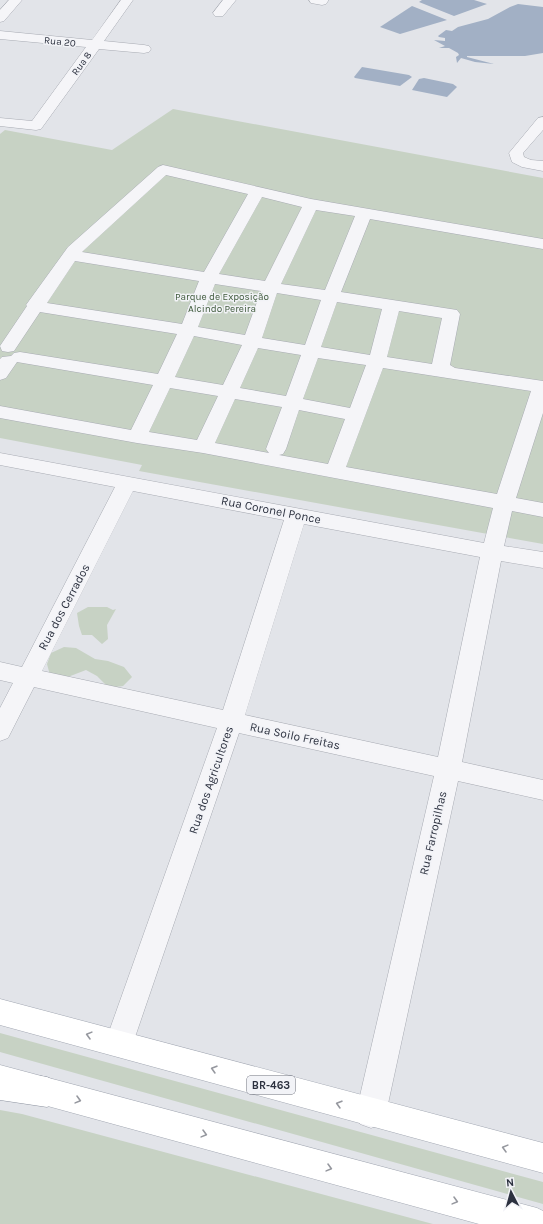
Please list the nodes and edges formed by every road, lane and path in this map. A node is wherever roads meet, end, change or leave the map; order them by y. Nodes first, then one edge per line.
1 (16, 0) edge
2 (127, 0) edge
3 (230, 0) edge
4 (219, 13) dead end
5 (0, 18) edge
6 (0, 35) edge
7 (95, 45) junction
8 (144, 50) dead end
9 (543, 121) edge
10 (0, 122) edge
11 (543, 166) edge
12 (257, 192) junction
13 (311, 204) junction
14 (364, 213) junction
15 (543, 244) edge
16 (71, 255) junction
17 (209, 278) junction
18 (270, 288) junction
19 (331, 296) junction
20 (392, 305) junction
21 (42, 307) junction
22 (188, 330) junction
23 (252, 342) junction
24 (312, 351) junction
25 (8, 357) edge
26 (376, 361) junction
27 (448, 372) junction
28 (164, 382) junction
29 (542, 387) edge
30 (229, 392) junction
31 (294, 403) junction
32 (0, 412) edge
33 (355, 415) junction
34 (137, 437) junction
35 (202, 447) junction
36 (276, 449) dead end
37 (0, 459) edge
38 (335, 471) junction
39 (128, 482) junction
40 (504, 503) junction
41 (543, 510) edge
42 (296, 515) junction
43 (492, 552) junction
44 (543, 560) edge
45 (0, 671) edge
46 (27, 677) junction
47 (231, 722) junction
48 (0, 731) edge
49 (448, 769) junction
50 (543, 790) edge
51 (0, 1012) edge
52 (119, 1043) junction
53 (0, 1079) edge
54 (0, 1085) edge
55 (47, 1092) junction
56 (371, 1113) junction
57 (543, 1158) edge
58 (537, 1224) edge

1 - 5 street
2 - 7 street, Rua 8
3 - 4 street
6 - 7 street, Rua 20
7 - 8 street, Rua 20
7 - 10 street, Rua 8
9 - 11 street
12 - 13 street
12 - 16 street
12 - 17 street
13 - 14 street
13 - 18 street
14 - 15 street
14 - 19 street
16 - 17 street
16 - 21 street
17 - 18 street
17 - 22 street
18 - 19 street
18 - 23 street
19 - 20 street
19 - 24 street
20 - 26 street
20 - 27 street
21 - 22 street
21 - 25 street
22 - 23 street
22 - 28 street
23 - 24 street
23 - 30 street
24 - 26 street
24 - 31 street
25 - 28 street
26 - 27 street
26 - 33 street
27 - 29 street
28 - 30 street
28 - 34 street
29 - 40 street, Rua Farropilhas
30 - 31 street
30 - 35 street
31 - 33 street
31 - 36 street
32 - 34 street
33 - 38 street
34 - 35 street
35 - 38 street
37 - 39 street, Rua Coronel Ponce
38 - 40 street
39 - 42 street, Rua Coronel Ponce
39 - 46 street, Rua dos Cerrados
40 - 41 street
40 - 43 street, Rua Farropilhas
42 - 43 street, Rua Coronel Ponce
42 - 47 street, Rua dos Agricultores
43 - 44 street, Rua Coronel Ponce
43 - 49 street, Rua Farropilhas
45 - 46 street, Rua Soilo Freitas
46 - 47 street, Rua Soilo Freitas
46 - 48 street, Rua dos Cerrados
47 - 49 street, Rua Soilo Freitas
47 - 52 street, Rua dos Agricultores
49 - 50 street, Rua Soilo Freitas
49 - 56 street, Rua Farropilhas
52 -> 51 main road, BR-463
56 -> 52 main road, BR-463
53 - 55 main road
54 - 55 main road
55 -> 58 main road
57 -> 56 main road, BR-463

